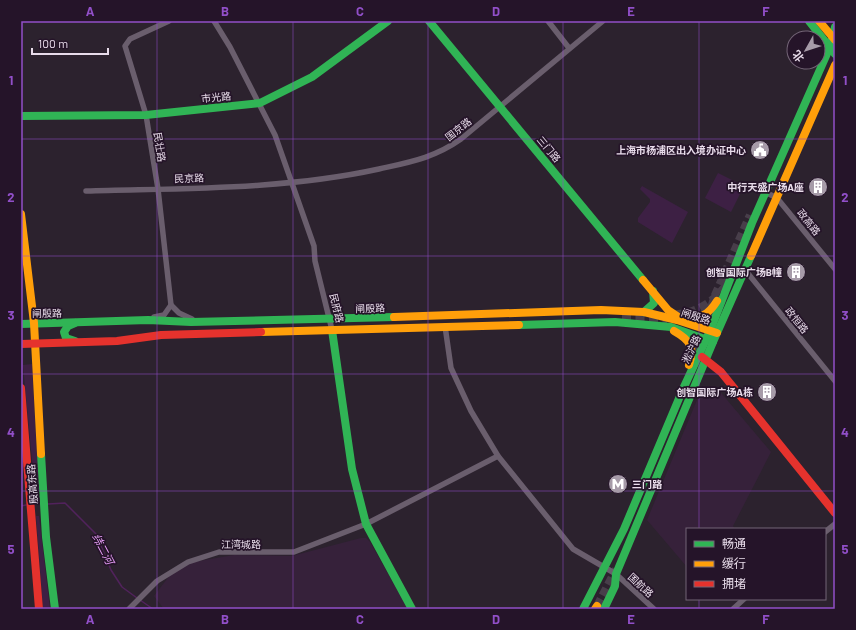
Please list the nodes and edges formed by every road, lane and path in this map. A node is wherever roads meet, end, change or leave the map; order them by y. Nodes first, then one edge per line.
1 (169, 21) edge
2 (214, 21) edge
3 (388, 21) edge
4 (430, 21) edge
5 (548, 21) edge
6 (603, 21) edge
7 (809, 21) edge
8 (819, 21) edge
9 (835, 27) edge
10 (833, 38) edge
11 (830, 47) junction
12 (569, 48) junction
13 (835, 54) edge
14 (835, 65) edge
15 (260, 102) junction
16 (500, 106) junction
17 (146, 115) junction
18 (21, 116) edge
19 (292, 183) junction
20 (158, 189) junction
21 (86, 191) dead end
22 (765, 192) junction
23 (777, 198) junction
24 (21, 214) edge
25 (835, 269) edge
26 (746, 271) junction
27 (653, 290) junction
28 (724, 291) junction
29 (171, 305) junction
30 (644, 312) junction
31 (434, 315) junction
32 (658, 315) junction
33 (676, 317) junction
34 (375, 318) junction
35 (330, 319) junction
36 (148, 320) junction
37 (282, 320) junction
38 (76, 322) junction
39 (202, 322) junction
40 (34, 323) junction
41 (21, 324) edge
42 (691, 324) junction
43 (476, 325) junction
44 (660, 325) junction
45 (445, 326) junction
46 (385, 328) junction
47 (332, 330) junction
48 (288, 332) junction
49 (713, 332) junction
50 (710, 341) junction
51 (77, 342) junction
52 (35, 343) junction
53 (21, 344) edge
54 (702, 358) junction
55 (835, 381) edge
56 (21, 388) edge
57 (683, 389) junction
58 (498, 456) junction
59 (835, 513) edge
60 (366, 524) junction
61 (835, 524) edge
62 (826, 531) edge
63 (605, 568) junction
64 (616, 574) junction
65 (743, 600) edge
66 (594, 607) edge
67 (39, 609) edge
68 (55, 609) edge
69 (129, 609) edge
70 (412, 609) edge
71 (583, 609) edge
72 (654, 609) edge
73 (733, 609) edge

1 - 17 street, 民壮路
2 - 15 street, 民府路
3 - 15 main road, 市光路
4 - 16 main road, 三门路
5 - 12 street
6 - 12 street, 国京路
7 - 11 main road
8 - 10 main road
9 - 10 main road, 淞沪路
10 - 11 main road, 淞沪路
11 - 13 main road
11 - 22 main road, 淞沪路
12 - 16 street, 国京路
14 - 23 main road, 淞沪路
15 - 17 main road, 市光路
15 - 19 street, 民府路
16 - 19 street, 国京路
16 - 27 main road, 三门路
17 - 18 main road, 市光路
17 - 20 street, 民壮路
19 - 20 street, 民京路
19 - 35 street, 民府路
20 - 21 street, 民京路
20 - 29 street, 民壮路
22 - 23 street, 政高路
22 - 28 main road, 淞沪路
23 - 25 street, 政高路
23 - 26 main road, 淞沪路
24 - 40 main road, 殷高东路
26 - 49 main road, 淞沪路
26 - 55 street, 政恒路
27 - 30 main road
27 - 33 main road, 三门路
28 - 33 main road
28 - 49 main road, 淞沪路
29 - 36 street
29 - 39 street
30 - 31 main road, 闸殷路
30 - 32 main road, 闸殷路
31 - 34 main road, 闸殷路
31 - 43 main road
32 - 33 main road
32 - 42 main road, 闸殷路
33 - 42 main road, 三门路
34 - 35 main road, 闸殷路
34 - 46 main road
35 - 37 main road, 闸殷路
35 - 47 street, 民府路
36 - 38 main road, 闸殷路
36 - 39 main road, 闸殷路
37 - 39 main road, 闸殷路
37 - 48 main road
38 - 40 main road, 闸殷路
38 - 51 main road
40 - 41 main road, 闸殷路
40 - 52 main road, 殷高东路
42 - 49 main road, 闸殷路
43 - 44 main road, 闸殷路
43 - 45 main road, 闸殷路
44 - 50 main road, 闸殷路
44 - 57 main road
45 - 46 main road, 闸殷路
45 - 58 street, 国航路
46 - 47 main road, 闸殷路
47 - 48 main road, 闸殷路
47 - 60 main road, 民府路
48 - 51 main road, 闸殷路
49 - 50 main road, 淞沪路
50 - 54 main road, 淞沪路
51 - 52 main road, 闸殷路
52 - 53 main road, 闸殷路
52 - 68 main road, 殷高东路
54 - 57 main road, 淞沪路
54 - 59 main road
54 - 64 main road, 淞沪路
56 - 67 main road, 殷高东路
57 - 63 main road, 淞沪路
58 - 60 street, 江湾城路
58 - 63 street, 国航路
60 - 69 street, 江湾城路
60 - 70 main road, 民府路
61 - 62 street
63 - 64 street, 国航路
63 - 71 main road, 淞沪路
64 - 66 main road, 淞沪路
64 - 72 street, 国航路
65 - 73 street

